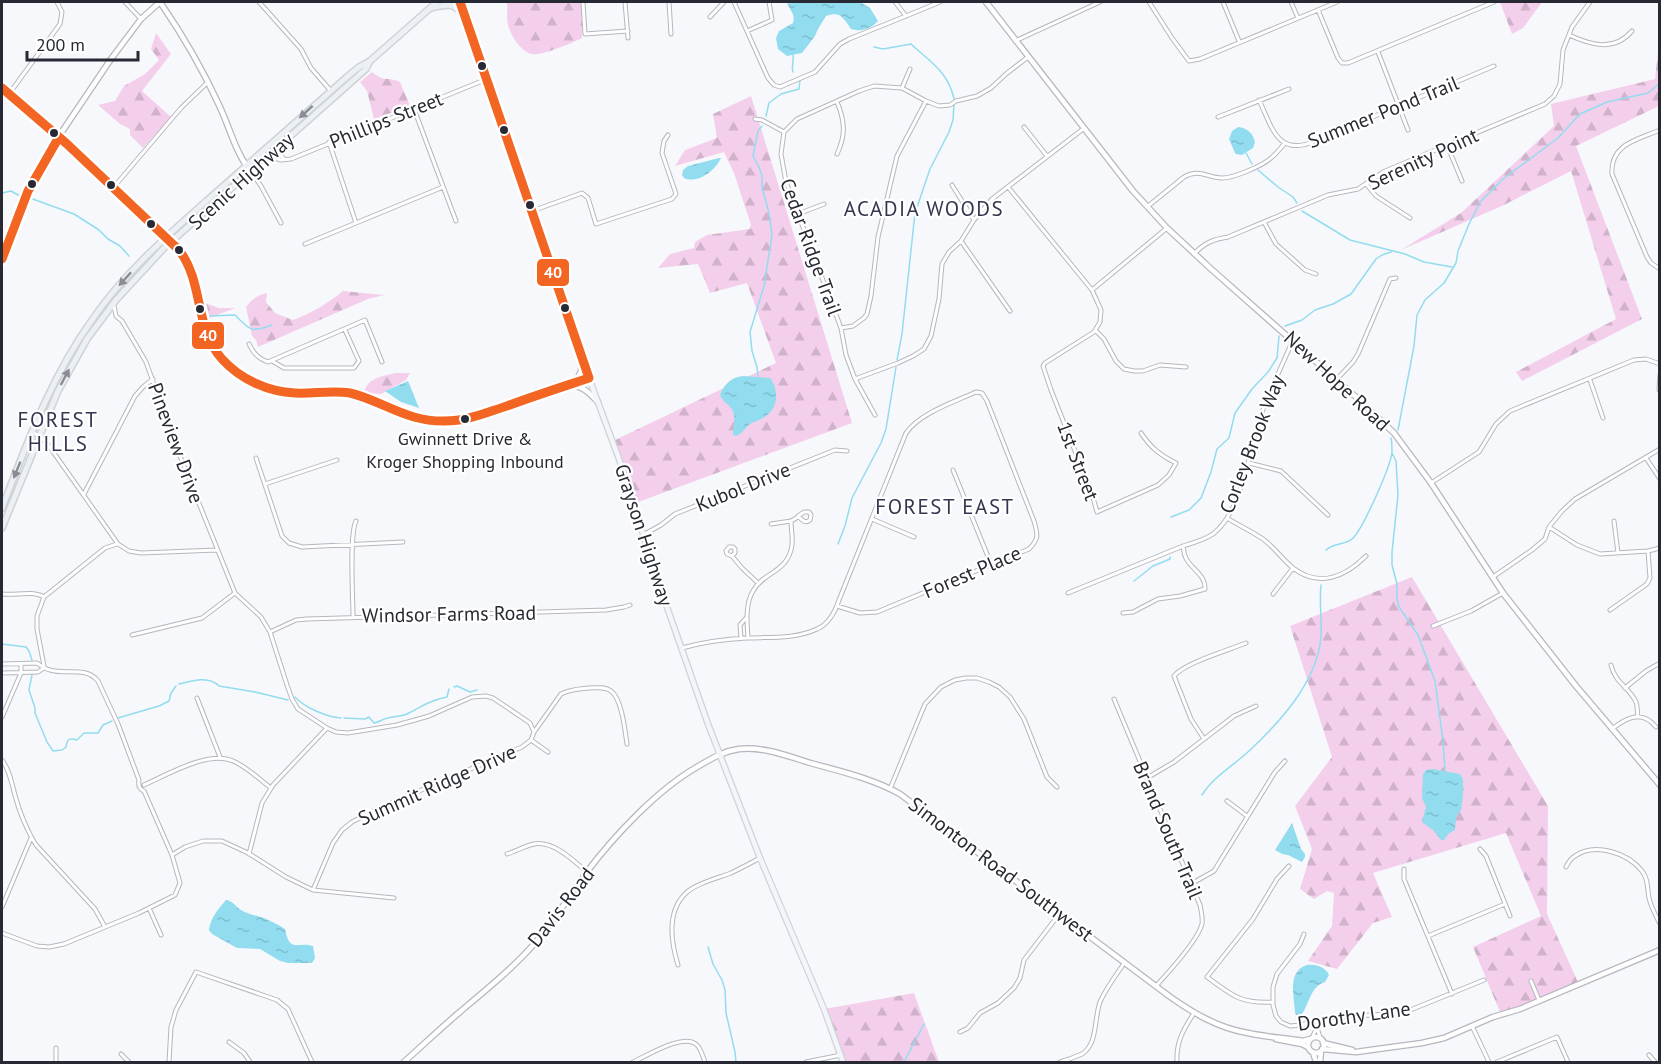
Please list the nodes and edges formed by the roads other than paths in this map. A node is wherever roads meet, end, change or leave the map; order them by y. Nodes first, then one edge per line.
1 (57, 2) edge
2 (125, 2) edge
3 (160, 2) edge
4 (259, 2) edge
5 (436, 2) edge
6 (460, 2) edge
7 (583, 2) edge
8 (625, 2) edge
9 (669, 2) edge
10 (724, 2) edge
11 (734, 2) edge
12 (769, 2) edge
13 (896, 2) edge
14 (940, 2) edge
15 (986, 2) edge
16 (1100, 2) edge
17 (1149, 2) edge
18 (1223, 2) edge
19 (1292, 2) edge
20 (1337, 2) edge
21 (1494, 2) edge
22 (1590, 2) edge
23 (1094, 3) edge
24 (429, 8) junction
25 (1318, 9) junction
26 (465, 16) junction
27 (906, 16) junction
28 (711, 17) dead end
29 (1298, 18) junction
30 (141, 19) junction
31 (627, 31) junction
32 (747, 31) junction
33 (1632, 31) dead end
34 (671, 34) dead end
35 (1569, 35) junction
36 (628, 38) dead end
37 (1016, 41) junction
38 (1240, 42) junction
39 (1378, 52) junction
40 (1028, 57) junction
41 (370, 61) junction
42 (1494, 66) dead end
43 (910, 69) dead end
44 (487, 79) junction
45 (208, 82) junction
46 (2, 88) edge
47 (902, 88) junction
48 (1289, 89) dead end
49 (332, 90) junction
50 (9, 94) junction
51 (336, 96) junction
52 (1259, 100) junction
53 (926, 101) junction
54 (837, 102) junction
55 (1398, 106) junction
56 (414, 109) junction
57 (1218, 117) dead end
58 (755, 119) dead end
59 (1024, 127) dead end
60 (1084, 128) junction
61 (1408, 130) dead end
62 (1659, 130) edge
63 (784, 132) junction
64 (668, 135) dead end
65 (59, 137) junction
66 (329, 142) junction
67 (1284, 144) junction
68 (1447, 145) junction
69 (280, 146) junction
70 (837, 154) dead end
71 (1047, 156) junction
72 (266, 159) junction
73 (284, 159) junction
74 (249, 169) junction
75 (1462, 181) dead end
76 (1366, 184) junction
77 (952, 185) dead end
78 (443, 187) junction
79 (1008, 187) junction
80 (113, 188) junction
81 (824, 204) dead end
82 (1147, 207) junction
83 (532, 211) junction
84 (798, 214) junction
85 (1410, 218) dead end
86 (456, 220) dead end
87 (974, 220) junction
88 (1264, 222) junction
89 (281, 223) dead end
90 (356, 223) junction
91 (1167, 228) junction
92 (166, 237) junction
93 (961, 241) junction
94 (171, 242) junction
95 (305, 244) dead end
96 (1194, 254) junction
97 (2, 259) edge
98 (1659, 269) edge
99 (1316, 274) dead end
100 (1396, 278) dead end
101 (1092, 290) junction
102 (114, 302) junction
103 (1010, 311) dead end
104 (116, 316) junction
105 (102, 318) junction
106 (841, 328) junction
107 (345, 329) junction
108 (1096, 330) junction
109 (1293, 340) junction
110 (249, 344) dead end
111 (582, 356) junction
112 (272, 361) junction
113 (382, 362) dead end
114 (1659, 364) edge
115 (1186, 367) dead end
116 (1659, 375) edge
117 (589, 378) junction
118 (153, 379) junction
119 (855, 379) junction
120 (1337, 379) junction
121 (1590, 379) junction
122 (576, 382) junction
123 (565, 386) junction
124 (1659, 390) edge
125 (598, 402) junction
126 (875, 415) dead end
127 (1603, 418) dead end
128 (32, 433) junction
129 (1141, 434) dead end
130 (39, 435) junction
131 (1659, 449) edge
132 (848, 451) dead end
133 (256, 458) dead end
134 (1646, 458) junction
135 (337, 460) dead end
136 (1249, 463) junction
137 (953, 470) dead end
138 (1659, 479) edge
139 (1431, 483) junction
140 (265, 484) junction
141 (84, 494) junction
142 (2, 508) edge
143 (1328, 515) dead end
144 (798, 516) dead end
145 (1227, 518) junction
146 (872, 519) junction
147 (356, 521) dead end
148 (791, 521) junction
149 (1614, 521) dead end
150 (771, 524) dead end
151 (1549, 527) junction
152 (2, 528) edge
153 (643, 535) junction
154 (914, 537) dead end
155 (403, 542) dead end
156 (118, 544) junction
157 (352, 544) junction
158 (1183, 546) junction
159 (1659, 548) edge
160 (217, 550) junction
161 (1648, 551) junction
162 (1618, 553) junction
163 (732, 556) dead end
164 (1366, 556) dead end
165 (991, 564) junction
166 (1293, 568) junction
167 (227, 574) joint
168 (1493, 578) junction
169 (758, 583) junction
170 (235, 593) junction
171 (1068, 593) dead end
172 (1503, 593) junction
173 (2, 594) edge
174 (1273, 594) dead end
175 (44, 597) junction
176 (630, 605) dead end
177 (837, 606) junction
178 (1610, 610) dead end
179 (1123, 613) dead end
180 (353, 617) junction
181 (747, 617) junction
182 (1433, 626) dead end
183 (270, 632) junction
184 (132, 634) dead end
185 (748, 638) junction
186 (741, 639) junction
187 (1246, 643) dead end
188 (682, 648) junction
189 (1659, 663) edge
190 (2, 664) edge
191 (21, 664) junction
192 (1611, 665) dead end
193 (44, 668) junction
194 (21, 673) junction
195 (2, 674) edge
196 (1625, 688) junction
197 (197, 698) dead end
198 (1114, 699) dead end
199 (1256, 706) dead end
200 (2, 717) edge
201 (1638, 717) junction
202 (1656, 726) dead end
203 (327, 728) junction
204 (1612, 729) junction
205 (534, 732) junction
206 (1204, 739) junction
207 (531, 740) junction
208 (627, 744) dead end
209 (548, 752) dead end
210 (718, 754) junction
211 (220, 757) junction
212 (2, 760) edge
213 (1286, 761) dead end
214 (1147, 778) junction
215 (139, 780) junction
216 (144, 785) junction
217 (1659, 785) edge
218 (1057, 787) dead end
219 (271, 788) junction
220 (890, 789) junction
221 (144, 791) junction
222 (1227, 801) dead end
223 (1247, 816) junction
224 (31, 838) junction
225 (1480, 849) dead end
226 (249, 854) junction
227 (507, 854) dead end
228 (172, 855) junction
229 (760, 858) junction
230 (1289, 866) dead end
231 (1566, 867) dead end
232 (1404, 869) dead end
233 (587, 872) junction
234 (1191, 884) junction
235 (313, 890) junction
236 (394, 898) dead end
237 (1505, 904) junction
238 (2, 907) edge
239 (148, 908) junction
240 (1060, 913) junction
241 (1510, 916) dead end
242 (1659, 924) edge
243 (105, 927) junction
244 (2, 933) edge
245 (1304, 934) dead end
246 (160, 935) dead end
247 (1428, 936) junction
248 (1659, 950) edge
249 (1125, 962) junction
250 (678, 965) dead end
251 (1484, 980) dead end
252 (1531, 981) dead end
253 (1156, 986) junction
254 (1452, 994) junction
255 (1539, 1000) junction
256 (1273, 1002) junction
257 (1194, 1013) junction
258 (1315, 1020) junction
259 (1472, 1026) junction
260 (1317, 1028) junction
261 (960, 1032) dead end
262 (1265, 1036) junction
263 (1311, 1039) junction
264 (1322, 1040) junction
265 (229, 1042) dead end
266 (1308, 1047) junction
267 (56, 1048) dead end
268 (1322, 1050) junction
269 (1360, 1051) junction
270 (1314, 1052) junction
271 (121, 1054) dead end
272 (841, 1055) junction
273 (1649, 1055) dead end
274 (56, 1062) edge
275 (129, 1062) edge
276 (169, 1062) edge
277 (250, 1062) edge
278 (312, 1062) edge
279 (404, 1062) edge
280 (633, 1062) edge
281 (705, 1062) edge
282 (806, 1062) edge
283 (843, 1062) edge
284 (1060, 1062) edge
285 (1177, 1062) edge
286 (1318, 1062) edge
287 (1489, 1062) edge
288 (1497, 1062) edge
289 (1568, 1062) edge
290 (1655, 1062) edge

1 - 50 street
2 - 30 street
3 - 30 street
3 - 45 street
4 - 49 street
5 - 24 highway, Scenic Highway
6 - 26 main road, Grayson Highway
7 - 31 street
8 - 31 street
9 - 34 street
10 - 28 street
11 - 32 street
12 - 32 street
13 - 27 street
14 - 27 street
15 - 37 street, New Hope Road
16 - 23 street
17 - 38 street
18 - 38 street
19 - 29 street
20 - 25 street
21 - 39 street
22 - 35 street, Serenity Point
23 - 37 street
24 - 26 highway
24 - 41 highway, Scenic Highway
25 - 29 street
25 - 39 street
26 - 44 main road, Grayson Highway
27 - 32 street
29 - 38 street
30 - 65 street
31 - 36 street
33 - 35 street
35 - 68 street, Serenity Point
37 - 40 street, New Hope Road
39 - 55 street
40 - 53 street
40 - 60 street, New Hope Road
41 - 49 highway, Scenic Highway
41 - 51 highway, Scenic Highway
42 - 55 street, Summer Pond Trail
43 - 47 street
44 - 56 street, Phillips Street
44 - 83 main road, Grayson Highway
45 - 74 street
45 - 80 street
46 - 50 street
47 - 53 street
47 - 54 street
48 - 52 street
49 - 51 highway
49 -> 74 highway, Scenic Highway
50 - 65 street
51 - 69 highway, Scenic Highway
52 - 57 street
52 - 67 street, Summer Pond Trail
53 - 106 street
54 - 63 street
54 - 70 street
55 - 61 street
55 - 67 street, Summer Pond Trail
56 - 66 street, Phillips Street
56 - 78 street
58 - 63 street
59 - 71 street
60 - 71 street
60 - 82 street, New Hope Road
62 - 98 street
63 - 84 street, Cedar Ridge Trail
64 - 83 street
65 - 80 street
65 - 97 street
66 - 73 street, Phillips Street
66 - 90 street
67 - 82 street
68 - 75 street
68 - 76 street, Serenity Point
69 - 72 highway, Scenic Highway
69 - 73 street
71 - 79 street
72 - 73 street, Phillips Street
72 - 74 highway, Scenic Highway
74 - 89 street
74 - 92 highway, Scenic Highway
74 - 94 highway, Scenic Highway
76 - 85 street
76 - 88 street, Serenity Point
77 - 87 street
78 - 86 street
78 - 90 street
79 - 87 street
79 - 101 street
80 - 92 street
81 - 84 street
82 - 91 street, New Hope Road
83 - 111 main road, Grayson Highway
84 - 106 street, Cedar Ridge Trail
87 - 93 street
88 - 96 street, Serenity Point
88 - 99 street
90 - 95 street
91 - 96 street, New Hope Road
91 - 101 street
92 - 94 street
92 -> 128 highway, Scenic Highway
93 - 103 street
93 - 119 street
94 - 102 highway, Scenic Highway
94 - 123 street
96 - 109 street, New Hope Road
100 - 120 street
101 - 108 street
102 - 104 street
102 - 105 highway, Scenic Highway
104 - 105 street
104 - 118 street, Pineview Drive
130 -> 105 highway, Scenic Highway
106 - 119 street, Cedar Ridge Trail
107 - 112 street
107 - 112 street
107 - 113 street
108 - 115 street
108 - 129 street, 1st Street
109 - 120 street, New Hope Road
109 - 136 street, Corley Brook Way
110 - 112 street
111 - 117 main road, Grayson Highway
111 - 122 street
114 - 121 street
116 - 124 street
117 - 122 street
117 - 125 main road, Grayson Highway
118 - 141 street
118 - 160 street, Pineview Drive
119 - 126 street, Cedar Ridge Trail
120 - 139 street, New Hope Road
121 - 127 street
121 - 139 street
122 - 123 street
123 - 125 street
125 - 153 main road, Grayson Highway
128 - 130 street
128 -> 142 highway, Scenic Highway
130 - 141 street
130 - 152 highway, Scenic Highway
131 - 134 street
132 - 153 street, Kubol Drive
133 - 140 street
134 - 138 street
134 - 151 street
135 - 140 street
136 - 143 street
136 - 145 street, Corley Brook Way
137 - 165 street
139 - 168 street, New Hope Road
140 - 157 street
141 - 156 street
144 - 148 street
145 - 158 street, Corley Brook Way
145 - 166 street
146 - 154 street
146 - 165 street, Forest Place
146 - 177 street, Forest Place
147 - 157 street
148 - 150 street
148 - 169 street
149 - 162 street
151 - 162 street
151 - 168 street
153 - 188 main road, Grayson Highway
155 - 157 street
156 - 160 street
156 - 175 street
157 - 180 street
158 - 171 street, Corley Brook Way
158 - 179 street
159 - 161 street
160 - 167 street, Pineview Drive
161 - 162 street
161 - 178 street
163 - 169 street
164 - 166 street
165 - 177 street, Forest Place
166 - 174 street
167 - 170 street, Summit Ridge Drive
168 - 172 street, New Hope Road
169 - 181 street
170 - 183 street, Summit Ridge Drive
170 - 184 street
172 - 182 street
172 - 204 street, New Hope Road
173 - 175 street
175 - 193 street
176 - 180 street, Windsor Farms Road
177 - 185 street, Forest Place
180 - 183 street, Windsor Farms Road
181 - 185 street
181 - 186 street
183 - 203 street, Summit Ridge Drive
185 - 186 street, Forest Place
186 - 188 street, Forest Place
187 - 206 street
188 - 210 main road, Grayson Highway
189 - 196 street
190 - 191 street
191 - 193 street
191 - 194 street
192 - 196 street
193 - 194 street
193 - 215 street
194 - 195 street
194 - 200 street
196 - 201 street
197 - 211 street
198 - 214 street, Brand South Trail
199 - 206 street
201 - 202 street
201 - 204 street
203 - 205 street, Summit Ridge Drive
203 - 219 street
204 - 217 street, New Hope Road
205 - 207 street, Summit Ridge Drive
205 - 208 street
206 - 214 street
207 - 209 street
207 - 235 street, Summit Ridge Drive
210 - 220 street, Simonton Road Southwest
210 - 229 main road, Grayson Highway
210 - 233 street, Davis Road
211 - 216 street
211 - 219 street
212 - 224 street
213 - 223 street
214 - 234 street, Brand South Trail
215 - 216 street
215 - 221 street
216 - 221 street
218 - 220 street
219 - 226 street
220 - 240 street, Simonton Road Southwest
221 - 228 street
222 - 223 street
223 - 234 street
224 - 238 street
224 - 243 street
225 - 237 street
226 - 228 street
226 - 235 street
227 - 233 street
228 - 239 street
229 - 250 street
229 - 272 main road, Grayson Highway
230 - 256 street
231 - 242 street
232 - 247 street
233 - 279 street, Davis Road
234 - 253 street, Brand South Trail
235 - 236 street
237 - 241 street
237 - 247 street
239 - 243 street
239 - 246 street
240 - 249 street, Simonton Road Southwest
240 - 261 street
243 - 244 street
245 - 256 street, Dorothy Lane
247 - 254 street
248 - 255 street
249 - 253 street, Simonton Road Southwest
249 - 284 street
251 - 254 street, Dorothy Lane
252 - 255 street
253 - 257 street, Simonton Road Southwest
254 - 258 street, Dorothy Lane
255 - 259 street
256 - 258 street, Dorothy Lane
257 - 262 street, Simonton Road Southwest
257 - 285 street
258 - 260 street
259 - 269 street
259 - 287 street
260 - 263 street
260 - 264 street
262 - 263 street, Simonton Road Southwest
262 - 266 street, Simonton Road Southwest
263 - 264 street, Simonton Road Southwest
263 - 266 street
264 - 268 street
264 - 269 street
265 - 277 street
266 - 270 street
267 - 274 street
268 - 269 street
268 - 270 street
268 - 286 street
270 - 286 street
271 - 275 street
272 - 282 street
272 - 283 main road, Grayson Highway
273 - 290 street
276 - 278 street
280 - 281 street
288 - 289 street

